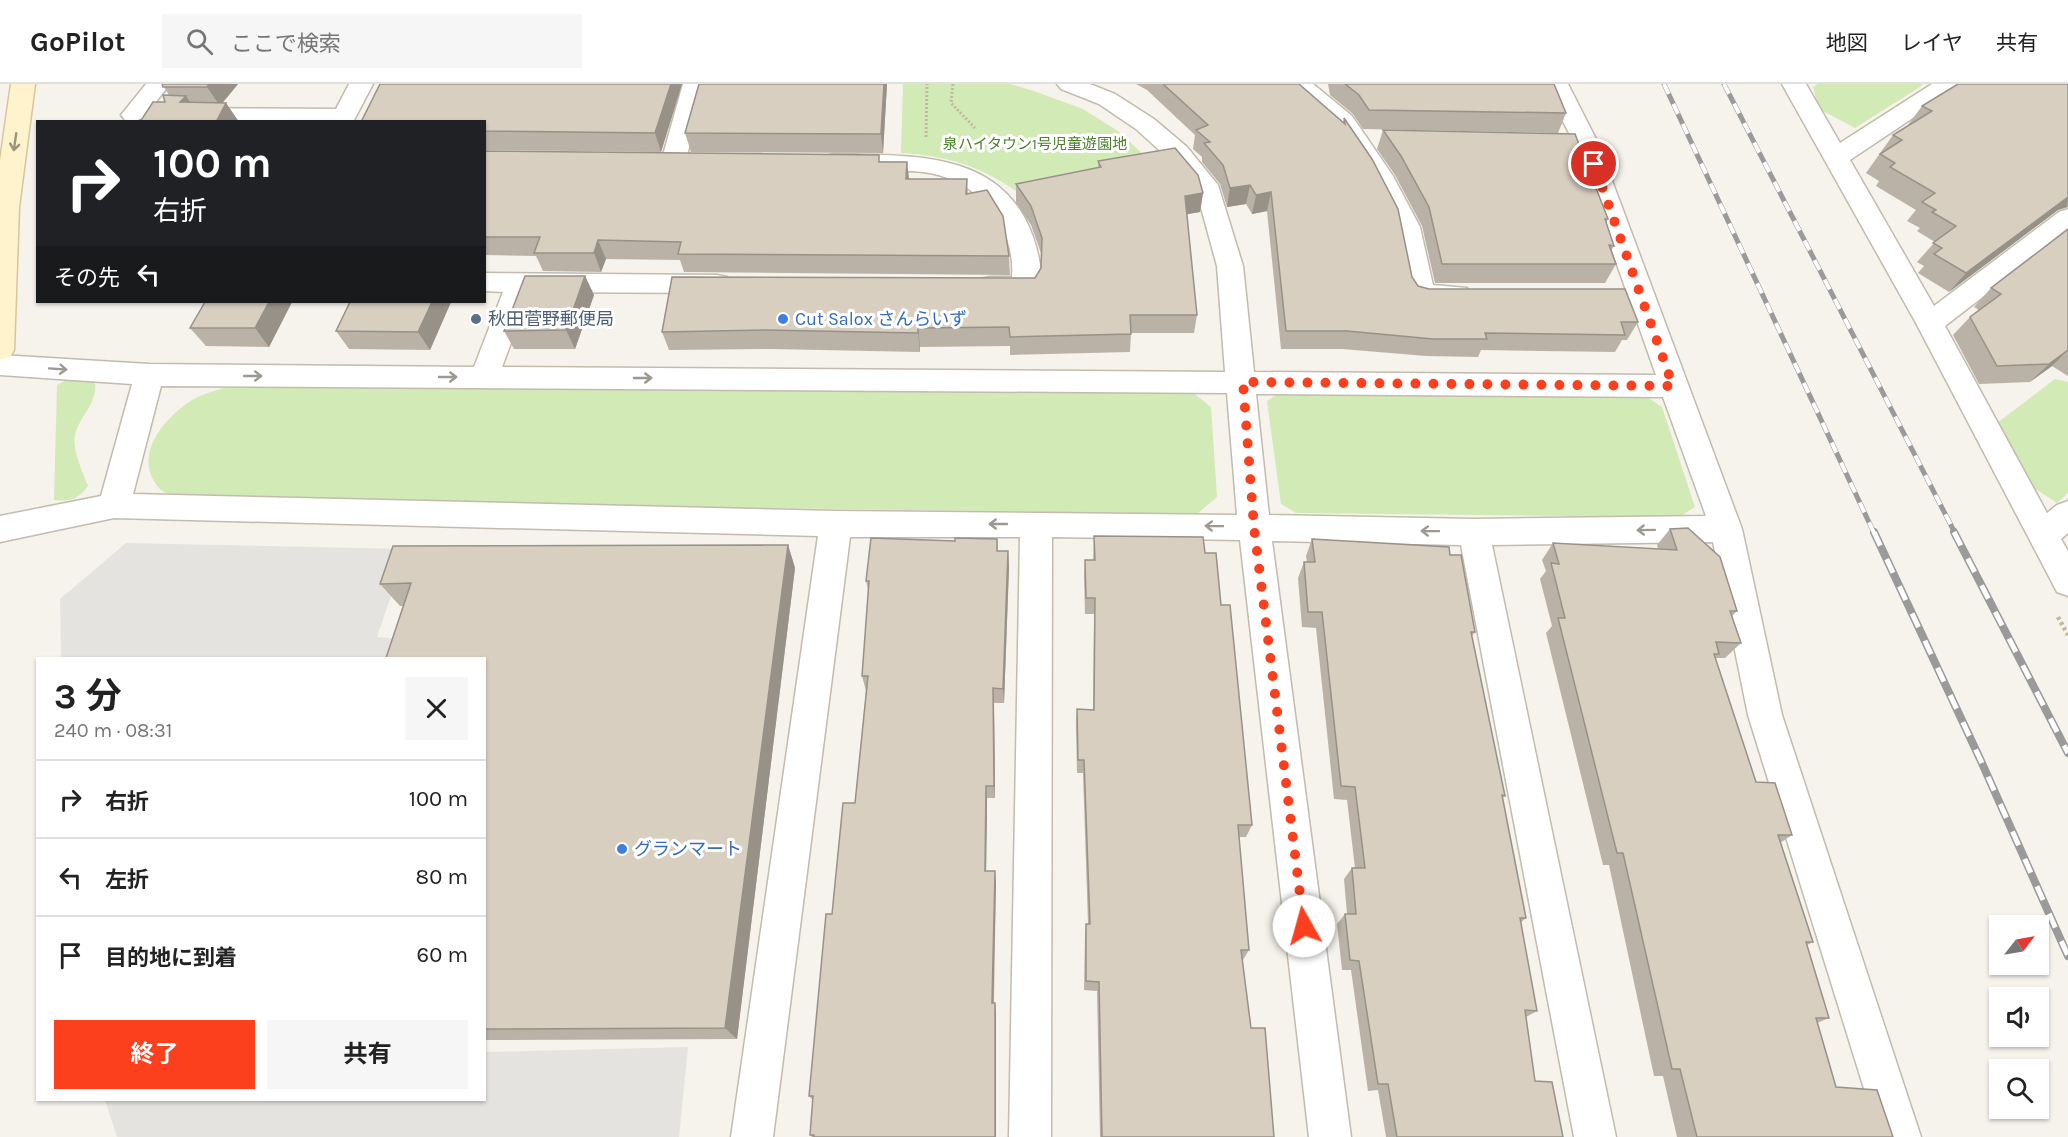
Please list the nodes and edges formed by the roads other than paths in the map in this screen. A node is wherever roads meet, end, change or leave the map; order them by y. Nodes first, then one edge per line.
1 (23, 84) edge
2 (158, 84) edge
3 (361, 84) edge
4 (695, 84) edge
5 (1069, 84) edge
6 (1299, 84) edge
7 (1556, 84) edge
8 (1794, 84) edge
9 (1948, 84) edge
10 (343, 119) edge
11 (1835, 158) junction
12 (672, 162) edge
13 (812, 162) edge
14 (0, 168) edge
15 (6, 207) junction
16 (2068, 218) edge
17 (486, 282) edge
18 (520, 283) junction
19 (745, 284) edge
20 (967, 286) edge
21 (1, 294) edge
22 (1480, 295) edge
23 (1930, 323) junction
24 (0, 350) edge
25 (0, 364) edge
26 (149, 375) junction
27 (484, 377) junction
28 (1243, 382) junction
29 (1673, 386) junction
30 (114, 506) junction
31 (2068, 514) edge
32 (836, 524) junction
33 (1036, 524) junction
34 (1254, 527) junction
35 (0, 529) edge
36 (1726, 529) junction
37 (1474, 532) junction
38 (2043, 536) junction
39 (2068, 582) edge
40 (752, 1137) edge
41 (1030, 1137) edge
42 (1330, 1137) edge
43 (1595, 1137) edge
44 (1900, 1137) edge

1 -> 15 main road
2 - 10 street
3 - 10 street
4 - 12 street
5 - 28 street
6 - 22 street
7 - 29 street
8 - 11 street
9 - 11 street
11 - 23 street
13 - 20 street
14 - 15 main road
15 - 21 main road
16 - 23 street
17 - 18 street
18 - 19 street
18 - 27 street
21 - 24 main road
23 - 38 street
25 -> 26 street
26 -> 27 street
26 - 30 street
27 -> 28 street
28 - 29 street
28 - 34 street
29 - 36 street
30 - 32 street
30 - 35 street
31 - 38 street
33 -> 32 street
32 - 40 street
34 -> 33 street
33 - 41 street
37 -> 34 street
34 - 42 street
36 -> 37 street
36 - 44 street
37 - 43 street
38 - 39 street

